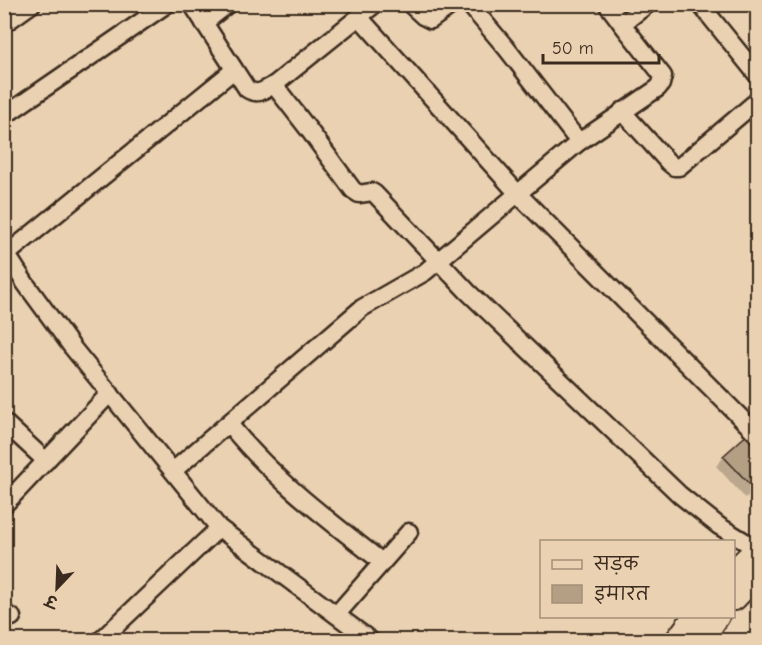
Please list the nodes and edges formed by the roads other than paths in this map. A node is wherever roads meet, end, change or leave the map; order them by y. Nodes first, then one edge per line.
1 (32, 4) edge
2 (167, 4) edge
3 (192, 4) edge
4 (228, 4) edge
5 (375, 4) edge
6 (411, 4) edge
7 (453, 4) edge
8 (469, 4) edge
9 (606, 4) edge
10 (648, 4) edge
11 (700, 4) edge
12 (360, 18) junction
13 (204, 23) junction
14 (4, 24) edge
15 (622, 24) junction
16 (234, 70) junction
17 (758, 76) edge
18 (274, 85) junction
19 (758, 100) edge
20 (622, 111) junction
21 (4, 116) edge
22 (579, 142) junction
23 (519, 195) junction
24 (6, 252) edge
25 (439, 260) junction
26 (110, 393) junction
27 (4, 422) edge
28 (229, 424) junction
29 (758, 435) edge
30 (46, 461) junction
31 (173, 471) junction
32 (4, 505) edge
33 (219, 528) junction
34 (409, 532) dead end
35 (757, 549) edge
36 (382, 562) junction
37 (746, 582) edge
38 (337, 614) junction
39 (694, 618) edge
40 (716, 618) edge
41 (101, 640) edge
42 (370, 640) edge
43 (678, 640) edge
44 (700, 640) edge

1 - 14 street
2 - 21 street
3 - 13 street
4 - 13 street
5 - 12 street
6 - 7 street
8 - 22 street
9 - 15 street
10 - 15 street
11 - 17 street
12 - 18 street
12 - 23 street
13 - 16 street
15 - 20 street
16 - 18 street
16 - 24 street
18 - 25 street
19 - 20 street
20 - 22 street
22 - 23 street
23 - 25 street
23 - 29 street
24 - 26 street
25 - 28 street
25 - 35 street
26 - 30 street
26 - 31 street
27 - 30 street
28 - 31 street
28 - 36 street
30 - 32 street
31 - 33 street
33 - 38 street
33 - 41 street
34 - 36 street
35 - 37 highway
36 - 38 street
38 - 42 street
39 - 43 highway
40 - 44 highway

